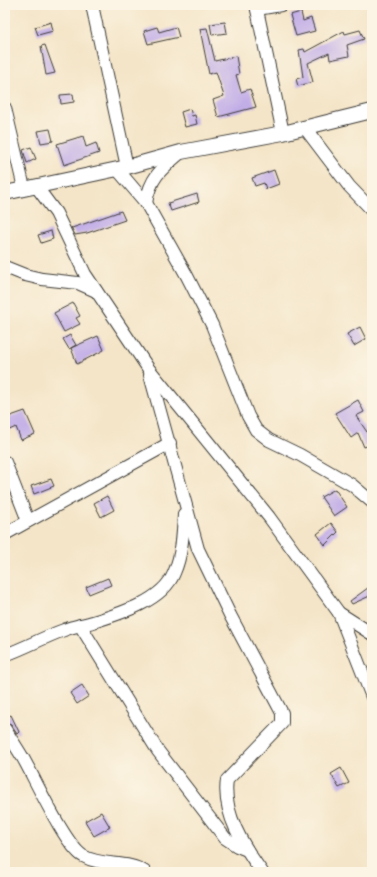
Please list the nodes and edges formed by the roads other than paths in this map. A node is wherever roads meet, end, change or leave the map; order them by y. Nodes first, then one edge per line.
1 (92, 5) edge
2 (281, 5) edge
3 (256, 7) edge
4 (5, 108) edge
5 (372, 111) edge
6 (305, 128) junction
7 (283, 133) junction
8 (181, 152) junction
9 (122, 168) junction
10 (30, 187) junction
11 (5, 193) edge
12 (146, 203) junction
13 (372, 210) edge
14 (5, 267) edge
15 (96, 291) junction
16 (148, 368) junction
17 (170, 443) junction
18 (5, 462) edge
19 (372, 502) edge
20 (185, 505) junction
21 (28, 521) junction
22 (5, 534) edge
23 (339, 613) junction
24 (80, 625) junction
25 (372, 634) edge
26 (5, 655) edge
27 (372, 697) edge
28 (5, 729) edge
29 (247, 850) junction
30 (145, 872) edge
31 (262, 872) edge

1 - 9 street
2 - 3 street
3 - 7 street
4 - 10 street
5 - 6 street
6 - 7 street
6 - 13 street
7 - 8 street
8 - 9 street
8 - 12 street
9 - 10 street
9 - 12 street
10 - 11 street
10 - 15 street
12 - 19 street
14 - 15 street
15 - 16 street
16 - 17 street
16 - 23 street
17 - 20 street
17 - 21 street
18 - 21 street
20 - 24 street
20 - 29 street
21 - 22 street
23 - 25 street
23 - 27 street
24 - 26 street
24 - 29 street
28 - 30 street
29 - 31 street

